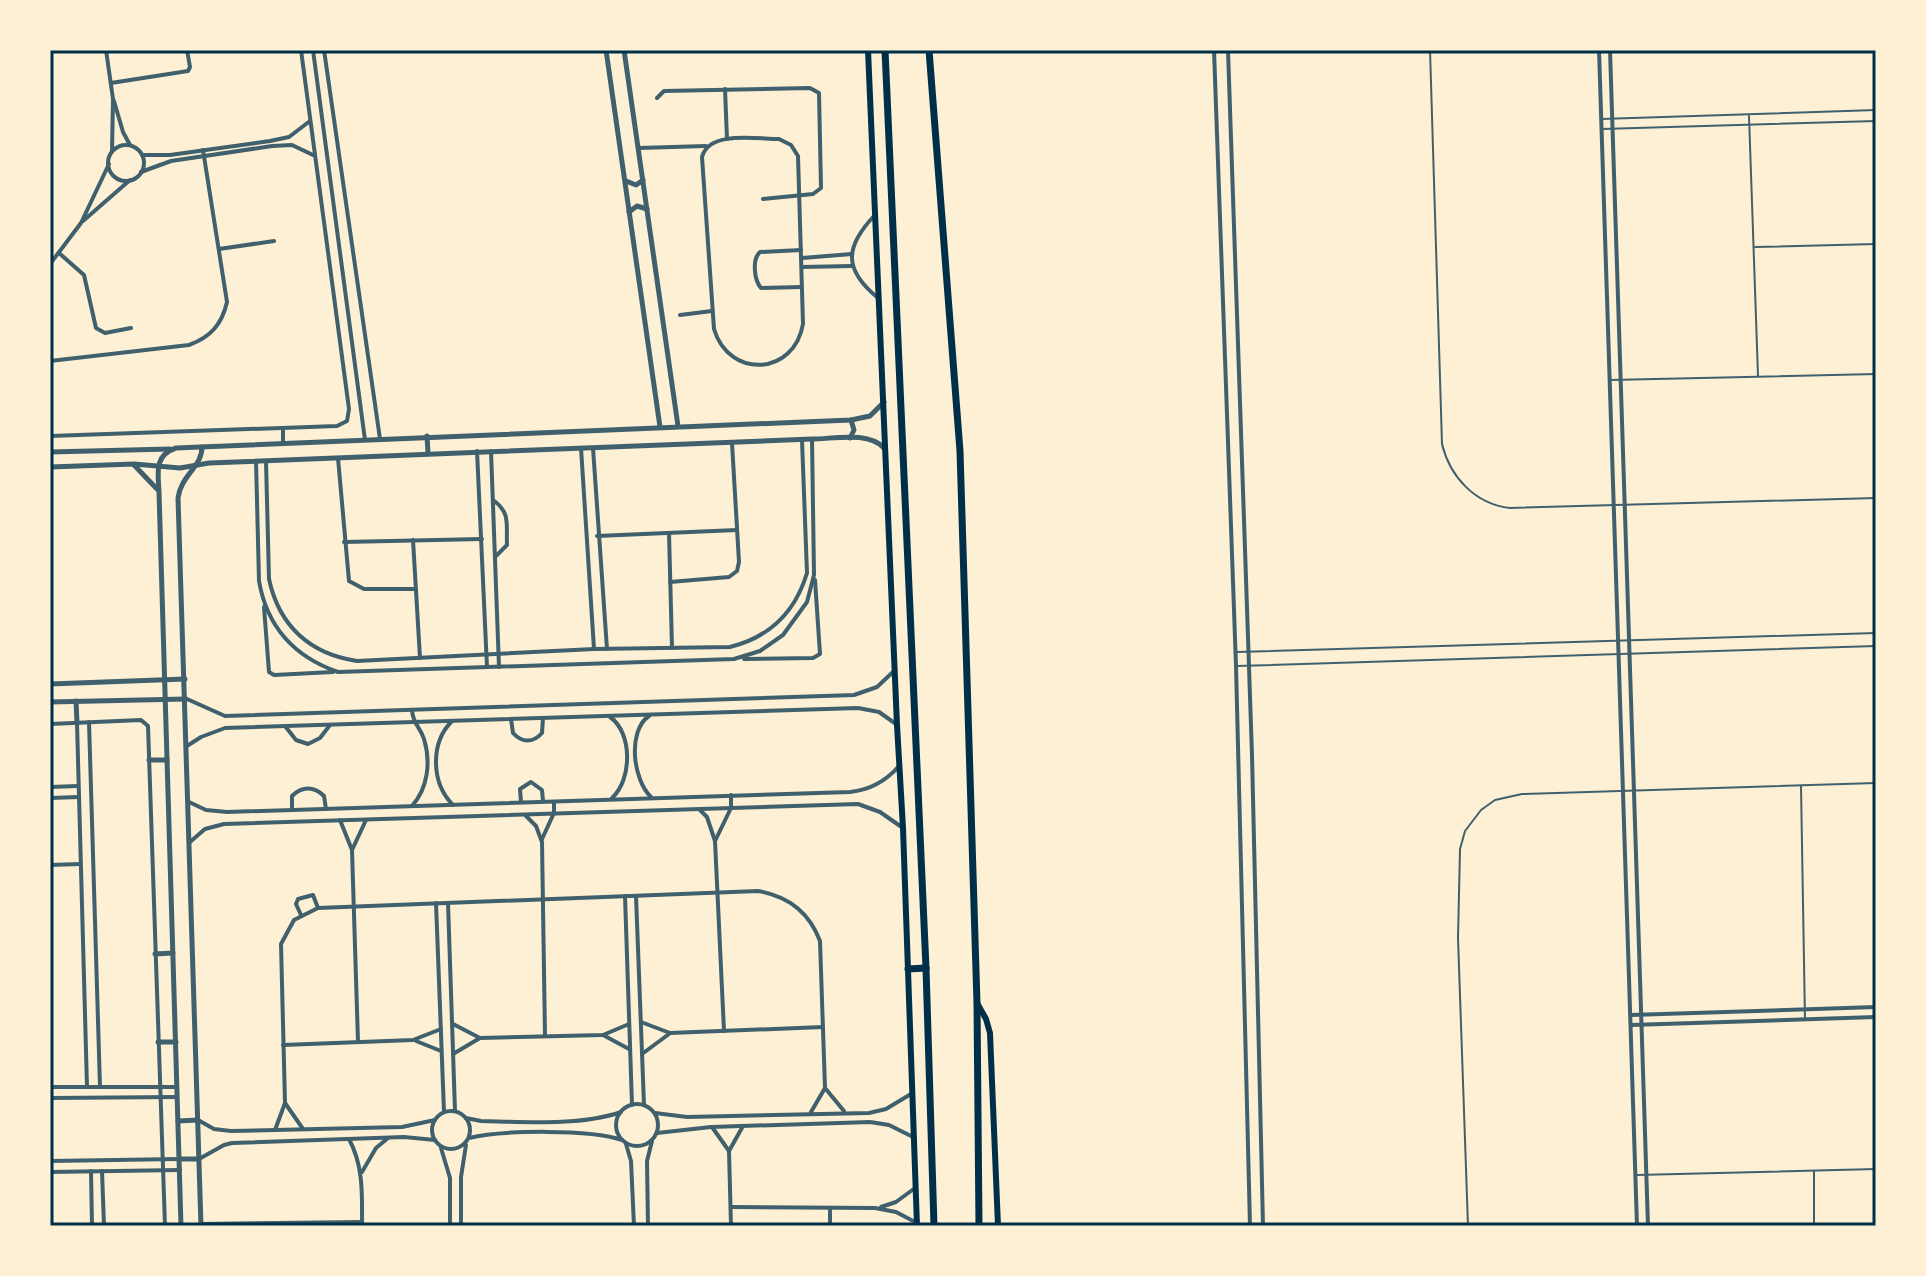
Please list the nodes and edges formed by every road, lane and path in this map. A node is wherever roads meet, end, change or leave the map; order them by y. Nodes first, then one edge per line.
1 (106, 50) edge
2 (187, 50) edge
3 (301, 50) edge
4 (313, 50) edge
5 (324, 50) edge
6 (606, 50) edge
7 (624, 50) edge
8 (868, 50) edge
9 (885, 50) edge
10 (929, 50) edge
11 (1214, 50) edge
12 (1228, 50) edge
13 (1430, 50) edge
14 (1599, 50) edge
15 (1610, 50) edge
16 (111, 83) junction
17 (725, 89) junction
18 (657, 98) dead end
19 (113, 99) junction
20 (1876, 110) edge
21 (1749, 114) junction
22 (1600, 119) junction
23 (1612, 119) junction
24 (310, 121) junction
25 (1876, 121) edge
26 (1749, 125) junction
27 (1601, 129) junction
28 (1612, 129) junction
29 (727, 140) junction
30 (132, 146) junction
31 (706, 146) junction
32 (639, 148) junction
33 (203, 153) junction
34 (112, 154) junction
35 (142, 155) junction
36 (315, 157) junction
37 (109, 164) junction
38 (1218, 166) junction
39 (1231, 166) junction
40 (141, 172) junction
41 (130, 180) junction
42 (625, 180) junction
43 (643, 180) junction
44 (800, 195) junction
45 (763, 199) dead end
46 (321, 201) junction
47 (335, 201) junction
48 (648, 210) junction
49 (629, 212) junction
50 (875, 214) junction
51 (81, 223) junction
52 (274, 241) dead end
53 (1876, 244) edge
54 (1753, 248) junction
55 (219, 249) junction
56 (801, 250) junction
57 (59, 253) junction
58 (852, 254) junction
59 (801, 258) junction
60 (50, 264) edge
61 (852, 266) junction
62 (802, 267) junction
63 (802, 287) junction
64 (879, 299) junction
65 (712, 311) junction
66 (680, 315) dead end
67 (131, 328) dead end
68 (50, 361) edge
69 (1876, 374) edge
70 (1758, 376) junction
71 (1610, 380) junction
72 (1621, 380) junction
73 (884, 402) junction
74 (851, 420) junction
75 (678, 426) junction
76 (660, 427) junction
77 (283, 428) junction
78 (50, 436) edge
79 (427, 436) junction
80 (850, 438) junction
81 (380, 439) junction
82 (812, 439) junction
83 (365, 440) junction
84 (802, 440) junction
85 (283, 443) junction
86 (732, 443) junction
87 (202, 447) junction
88 (581, 448) junction
89 (593, 448) junction
90 (171, 449) junction
91 (885, 450) junction
92 (477, 451) junction
93 (491, 451) junction
94 (50, 452) edge
95 (428, 453) junction
96 (338, 457) junction
97 (256, 461) junction
98 (266, 461) junction
99 (134, 464) junction
100 (158, 464) junction
101 (195, 466) junction
102 (50, 467) edge
103 (159, 492) junction
104 (1876, 498) edge
105 (493, 500) junction
106 (1614, 504) junction
107 (1625, 504) junction
108 (737, 530) junction
109 (669, 533) junction
110 (597, 536) junction
111 (483, 539) junction
112 (413, 540) junction
113 (344, 542) junction
114 (495, 557) junction
115 (1232, 558) junction
116 (1244, 558) junction
117 (814, 575) junction
118 (670, 582) junction
119 (416, 589) junction
120 (263, 600) junction
121 (1876, 633) edge
122 (1618, 641) junction
123 (1628, 641) junction
124 (1876, 646) edge
125 (672, 648) junction
126 (594, 649) junction
127 (607, 649) junction
128 (1247, 651) junction
129 (1236, 652) junction
130 (1618, 654) junction
131 (1629, 654) junction
132 (487, 656) junction
133 (498, 656) junction
134 (420, 659) junction
135 (734, 659) junction
136 (1248, 665) junction
137 (1236, 666) junction
138 (487, 667) junction
139 (499, 667) junction
140 (895, 669) junction
141 (338, 672) junction
142 (185, 679) junction
143 (164, 680) junction
144 (50, 684) edge
145 (165, 699) junction
146 (186, 699) junction
147 (76, 701) junction
148 (50, 702) edge
149 (412, 710) junction
150 (652, 715) junction
151 (608, 716) junction
152 (543, 718) junction
153 (511, 719) junction
154 (452, 721) junction
155 (89, 722) junction
156 (413, 722) junction
157 (77, 723) junction
158 (50, 724) edge
159 (330, 725) junction
160 (897, 725) junction
161 (285, 726) junction
162 (187, 746) junction
163 (149, 760) junction
164 (167, 760) junction
165 (900, 764) junction
166 (1876, 783) edge
167 (1801, 785) junction
168 (78, 786) junction
169 (50, 787) edge
170 (1634, 790) junction
171 (1624, 791) junction
172 (731, 795) junction
173 (79, 797) junction
174 (50, 798) edge
175 (652, 798) junction
176 (611, 800) junction
177 (543, 801) junction
178 (189, 802) junction
179 (521, 802) junction
180 (554, 802) junction
181 (453, 805) junction
182 (412, 806) junction
183 (731, 808) junction
184 (326, 809) junction
185 (699, 809) junction
186 (292, 810) junction
187 (554, 813) junction
188 (524, 814) junction
189 (366, 819) junction
190 (340, 820) junction
191 (903, 828) junction
192 (715, 841) junction
193 (190, 842) junction
194 (542, 842) junction
195 (352, 850) junction
196 (81, 864) junction
197 (50, 865) edge
198 (717, 892) junction
199 (636, 895) junction
200 (625, 896) junction
201 (543, 899) junction
202 (436, 903) junction
203 (448, 903) junction
204 (354, 906) junction
205 (318, 908) junction
206 (301, 915) junction
207 (173, 953) junction
208 (155, 954) junction
209 (83, 961) junction
210 (96, 961) junction
211 (926, 968) junction
212 (908, 969) junction
213 (977, 1003) junction
214 (1876, 1007) edge
215 (1805, 1009) junction
216 (1631, 1015) junction
217 (1640, 1015) junction
218 (1876, 1017) edge
219 (1805, 1020) junction
220 (641, 1022) junction
221 (452, 1024) junction
222 (629, 1024) junction
223 (1631, 1025) junction
224 (1641, 1025) junction
225 (823, 1027) junction
226 (441, 1029) junction
227 (724, 1031) junction
228 (670, 1033) junction
229 (603, 1035) junction
230 (545, 1036) junction
231 (480, 1038) junction
232 (413, 1040) junction
233 (158, 1042) junction
234 (176, 1042) junction
235 (358, 1042) junction
236 (283, 1045) junction
237 (630, 1050) junction
238 (442, 1051) junction
239 (453, 1054) junction
240 (642, 1054) junction
241 (50, 1087) edge
242 (61, 1087) junction
243 (87, 1087) junction
244 (100, 1087) junction
245 (160, 1087) junction
246 (177, 1087) junction
247 (1633, 1087) junction
248 (1644, 1087) junction
249 (825, 1088) junction
250 (913, 1093) junction
251 (160, 1097) junction
252 (177, 1097) junction
253 (50, 1098) edge
254 (61, 1098) junction
255 (285, 1103) junction
256 (632, 1105) junction
257 (644, 1105) junction
258 (455, 1111) junction
259 (444, 1112) junction
260 (621, 1112) junction
261 (811, 1112) junction
262 (845, 1112) junction
263 (655, 1113) junction
264 (466, 1118) junction
265 (198, 1120) junction
266 (435, 1120) junction
267 (178, 1121) junction
268 (743, 1126) junction
269 (711, 1127) junction
270 (303, 1129) junction
271 (275, 1130) junction
272 (657, 1133) junction
273 (388, 1138) junction
274 (915, 1138) junction
275 (349, 1139) junction
276 (435, 1140) junction
277 (468, 1140) junction
278 (623, 1141) junction
279 (652, 1141) junction
280 (440, 1146) junction
281 (729, 1151) junction
282 (163, 1159) junction
283 (179, 1159) junction
284 (199, 1159) junction
285 (50, 1161) edge
286 (1876, 1169) edge
287 (163, 1170) junction
288 (180, 1170) junction
289 (91, 1171) junction
290 (102, 1171) junction
291 (1814, 1171) junction
292 (50, 1172) edge
293 (361, 1174) junction
294 (1636, 1175) junction
295 (1647, 1175) junction
296 (916, 1187) junction
297 (731, 1207) junction
298 (830, 1208) junction
299 (875, 1208) junction
300 (291, 1224) edge
301 (362, 1224) edge
302 (917, 1224) edge
303 (201, 1225) edge
304 (92, 1226) edge
305 (104, 1226) edge
306 (165, 1226) edge
307 (181, 1226) edge
308 (450, 1226) edge
309 (461, 1226) edge
310 (634, 1226) edge
311 (648, 1226) edge
312 (731, 1226) edge
313 (830, 1226) edge
314 (934, 1226) edge
315 (979, 1226) edge
316 (998, 1226) edge
317 (1250, 1226) edge
318 (1263, 1226) edge
319 (1468, 1226) edge
320 (1637, 1226) edge
321 (1648, 1226) edge
322 (1814, 1226) edge

1 - 16 street
2 - 16 street
3 - 24 street
4 - 47 street
5 - 81 street
6 - 42 street
7 - 32 street
8 - 50 main road
9 - 211 highway
10 - 213 highway
11 - 38 street
12 - 39 street
13 - 106 lane
14 - 22 street
15 - 23 street
16 - 19 street
17 - 18 street
17 - 29 street
17 - 44 street
19 - 30 street
19 - 34 street
20 - 21 lane
21 - 23 lane
21 - 26 lane
22 - 23 lane
22 - 27 street
23 - 28 street
24 - 33 street
24 - 36 street
25 - 26 lane
26 - 28 lane
26 - 54 lane
27 - 28 lane
27 - 71 street
28 - 72 street
29 - 31 street
29 - 44 street
30 - 34 street
30 - 35 street
31 - 32 street
31 - 65 street
32 - 43 street
33 - 35 street
33 - 36 street
33 - 40 street
33 - 55 street
34 - 37 street
35 - 40 street
36 - 46 street
37 - 41 street
37 - 51 street
38 - 39 street
38 - 115 street
39 - 116 street
40 - 41 street
41 - 51 street
42 - 43 street
42 - 49 street
43 - 48 street
44 - 45 street
44 - 56 street
46 - 47 street
46 - 77 street
47 - 83 street
48 - 49 street
48 - 75 street
49 - 76 street
50 - 58 street
50 - 64 main road
51 - 57 street
52 - 55 street
53 - 54 lane
54 - 70 lane
55 - 68 street
56 - 59 street
56 - 63 street
57 - 60 street
57 - 67 street
58 - 59 street
58 - 61 street
59 - 62 street
61 - 62 street
61 - 64 street
62 - 63 street
63 - 65 street
64 - 73 main road
65 - 66 street
69 - 70 lane
70 - 72 lane
71 - 72 lane
71 - 106 street
72 - 107 street
73 - 74 street
73 - 91 main road
74 - 75 street
74 - 80 street
75 - 76 street
76 - 79 street
77 - 78 street
77 - 85 street
79 - 81 street
79 - 95 street
80 - 82 street
80 - 91 street
81 - 83 street
82 - 84 street
82 - 117 street
83 - 85 street
84 - 86 street
84 - 125 street
85 - 87 street
86 - 89 street
86 - 108 street
87 - 90 street
87 - 101 street
88 - 89 street
88 - 93 street
88 - 126 street
89 - 110 street
90 - 94 street
90 - 100 street
91 - 140 main road
92 - 93 street
92 - 95 street
92 - 111 street
93 - 105 street
95 - 96 street
96 - 98 street
96 - 113 street
97 - 98 street
97 - 101 street
97 - 120 street
98 - 134 street
99 - 100 street
99 - 102 street
99 - 103 street
100 - 101 street
100 - 103 street
101 - 142 street
103 - 143 street
104 - 107 lane
105 - 114 street
105 - 114 street
106 - 107 lane
106 - 122 street
107 - 123 street
108 - 109 street
108 - 118 street
109 - 110 street
109 - 118 street
110 - 127 street
111 - 112 street
111 - 132 street
112 - 113 street
112 - 119 street
113 - 119 street
114 - 133 street
115 - 116 street
115 - 129 street
116 - 128 street
117 - 135 street
117 - 135 street
118 - 125 street
119 - 134 street
120 - 141 street
120 - 141 street
121 - 123 lane
122 - 123 lane
122 - 128 lane
122 - 130 street
123 - 131 street
124 - 131 lane
125 - 127 street
126 - 127 street
126 - 133 street
128 - 129 lane
128 - 136 street
129 - 137 street
130 - 131 lane
130 - 136 lane
130 - 171 street
131 - 170 street
132 - 133 street
132 - 134 street
132 - 138 street
133 - 139 street
135 - 139 street
136 - 137 lane
136 - 318 street
137 - 317 street
138 - 139 street
138 - 141 street
140 - 149 street
140 - 160 main road
142 - 143 street
142 - 146 street
143 - 144 street
143 - 145 street
145 - 146 street
145 - 147 street
145 - 164 street
146 - 149 street
146 - 162 street
147 - 148 street
147 - 157 street
149 - 156 street
150 - 151 street
150 - 160 street
150 - 175 street
151 - 152 street
151 - 176 street
152 - 153 street
152 - 153 street
153 - 154 street
154 - 156 street
154 - 181 street
155 - 157 street
155 - 163 street
155 - 210 street
156 - 159 street
156 - 182 street
157 - 158 street
157 - 168 street
159 - 161 street
159 - 161 street
160 - 165 main road
161 - 162 street
162 - 178 street
163 - 164 street
163 - 208 street
164 - 207 street
165 - 172 street
165 - 191 main road
166 - 167 lane
167 - 170 lane
167 - 215 lane
168 - 169 street
168 - 173 street
170 - 171 lane
170 - 217 street
171 - 216 street
171 - 319 lane
172 - 175 street
172 - 183 street
173 - 174 street
173 - 196 street
175 - 176 street
176 - 180 street
177 - 179 street
177 - 179 street
177 - 180 street
178 - 186 street
178 - 193 street
179 - 181 street
180 - 187 street
181 - 182 street
182 - 184 street
183 - 185 street
183 - 191 street
183 - 192 street
184 - 186 street
184 - 186 street
185 - 187 street
185 - 192 street
187 - 188 street
187 - 194 street
188 - 189 street
188 - 194 street
189 - 190 street
189 - 195 street
190 - 193 street
190 - 195 street
191 - 212 main road
192 - 198 street
193 - 265 street
194 - 201 street
195 - 204 street
196 - 197 street
196 - 209 street
198 - 199 street
198 - 225 street
198 - 227 street
199 - 200 street
199 - 220 street
200 - 201 street
200 - 222 street
201 - 203 street
201 - 230 street
202 - 203 street
202 - 204 street
202 - 226 street
203 - 221 street
204 - 205 street
204 - 235 street
205 - 206 street
205 - 206 street
206 - 236 street
207 - 208 street
207 - 234 street
208 - 233 street
209 - 210 street
209 - 243 street
210 - 244 street
211 - 212 highway
211 - 314 highway
212 - 250 main road
213 - 315 highway
213 - 316 main road
214 - 215 street
215 - 217 street
215 - 219 lane
216 - 217 street
216 - 223 street
217 - 224 street
218 - 219 street
219 - 224 street
220 - 228 street
220 - 240 street
221 - 231 street
221 - 239 street
222 - 229 street
222 - 237 street
223 - 224 street
223 - 247 street
224 - 248 street
225 - 227 street
225 - 249 street
226 - 232 street
226 - 238 street
227 - 228 street
228 - 240 street
229 - 230 street
229 - 237 street
230 - 231 street
231 - 239 street
232 - 235 street
232 - 238 street
233 - 234 street
233 - 245 street
234 - 246 street
235 - 236 street
236 - 255 street
237 - 256 street
238 - 259 street
239 - 258 street
240 - 257 street
241 - 242 street
242 - 243 street
242 - 254 street
243 - 244 street
244 - 245 street
245 - 246 street
245 - 251 street
246 - 252 street
247 - 248 street
247 - 294 street
248 - 295 street
249 - 261 street
249 - 262 street
250 - 262 street
250 - 274 main road
251 - 252 street
251 - 254 street
251 - 282 street
252 - 267 street
253 - 254 street
255 - 270 street
255 - 271 street
256 - 257 street
256 - 260 street
257 - 263 street
258 - 259 street
258 - 264 street
259 - 266 street
260 - 264 street
260 - 278 street
261 - 262 street
261 - 263 street
263 - 272 street
264 - 277 street
265 - 267 street
265 - 271 street
265 - 284 street
266 - 270 street
266 - 276 street
267 - 283 street
268 - 269 street
268 - 274 street
268 - 281 street
269 - 272 street
269 - 281 street
270 - 271 street
272 - 279 street
273 - 275 street
273 - 276 street
273 - 293 street
274 - 296 main road
275 - 284 street
275 - 293 street
276 - 280 street
277 - 278 street
277 - 280 street
277 - 309 street
278 - 279 street
278 - 310 street
279 - 311 street
280 - 308 street
281 - 297 street
282 - 283 street
282 - 285 street
282 - 287 street
283 - 284 street
283 - 288 street
284 - 303 street
286 - 291 lane
287 - 288 street
287 - 290 street
287 - 306 street
288 - 307 street
289 - 290 street
289 - 292 street
289 - 304 street
290 - 305 street
291 - 295 lane
291 - 322 lane
293 - 301 street
294 - 295 lane
294 - 320 street
295 - 321 street
296 - 299 street
296 - 302 main road
297 - 298 street
297 - 312 street
298 - 299 street
298 - 313 street
299 - 302 street
300 - 301 street
300 - 303 street

